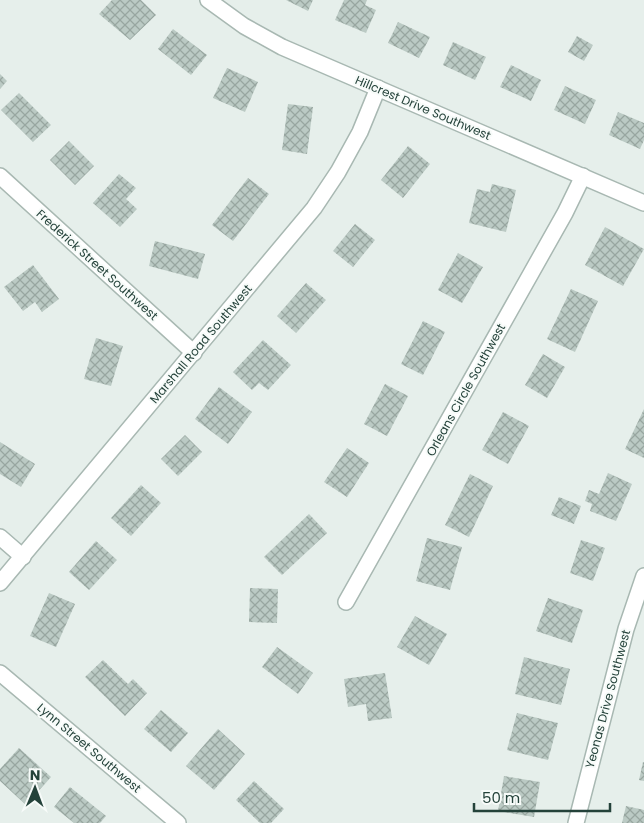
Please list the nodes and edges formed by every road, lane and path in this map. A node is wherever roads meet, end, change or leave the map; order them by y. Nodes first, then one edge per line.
1 (208, 0) edge
2 (378, 88) junction
3 (0, 176) edge
4 (583, 176) junction
5 (644, 203) edge
6 (194, 353) junction
7 (0, 537) edge
8 (22, 557) junction
9 (644, 576) edge
10 (0, 583) edge
11 (346, 602) dead end
12 (0, 673) edge
13 (178, 823) edge
14 (576, 823) edge

1 - 2 street, Hillcrest Drive Southwest
2 - 4 street, Hillcrest Drive Southwest
2 - 6 street, Marshall Road Southwest
3 - 6 street, Frederick Street Southwest
4 - 5 street, Hillcrest Drive Southwest
4 - 11 street, Orleans Circle Southwest
6 - 8 street, Marshall Road Southwest
7 - 8 street
8 - 10 street, Marshall Road Southwest
9 - 14 street, Yeonas Drive Southwest
12 - 13 street, Lynn Street Southwest

